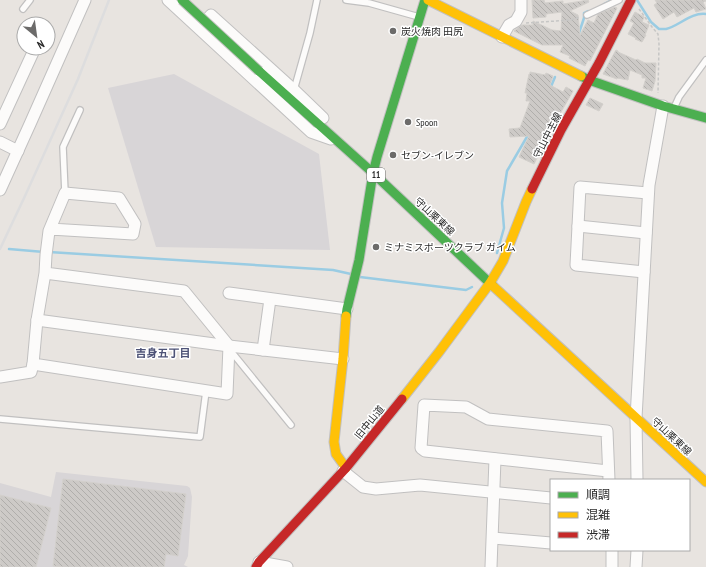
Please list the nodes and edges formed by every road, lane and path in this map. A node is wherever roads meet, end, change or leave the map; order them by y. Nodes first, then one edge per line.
1 (30, 0) edge
2 (85, 0) edge
3 (168, 0) edge
4 (182, 0) edge
5 (317, 0) edge
6 (346, 0) edge
7 (425, 0) edge
8 (428, 0) edge
9 (521, 0) edge
10 (619, 0) edge
11 (631, 0) edge
12 (23, 9) dead end
13 (585, 16) joint
14 (420, 18) junction
15 (516, 20) junction
16 (199, 28) junction
17 (502, 37) junction
18 (31, 56) edge
19 (706, 60) edge
20 (589, 80) junction
21 (294, 90) junction
22 (658, 95) dead end
23 (668, 107) junction
24 (80, 110) dead end
25 (706, 118) edge
26 (0, 124) edge
27 (335, 139) junction
28 (0, 142) edge
29 (18, 151) junction
30 (373, 173) junction
31 (0, 190) edge
32 (65, 193) junction
33 (648, 193) junction
34 (578, 226) junction
35 (50, 229) junction
36 (646, 232) junction
37 (644, 272) junction
38 (45, 273) junction
39 (490, 283) junction
40 (230, 293) dead end
41 (270, 299) junction
42 (347, 309) junction
43 (37, 320) junction
44 (229, 347) junction
45 (263, 350) junction
46 (343, 359) junction
47 (33, 364) junction
48 (0, 377) edge
49 (206, 391) junction
50 (636, 418) junction
51 (0, 419) edge
52 (291, 425) dead end
53 (496, 458) junction
54 (345, 469) junction
55 (608, 475) edge
56 (637, 479) edge
57 (706, 482) edge
58 (494, 493) junction
59 (550, 498) edge
60 (493, 538) junction
61 (550, 543) edge
62 (612, 551) edge
63 (636, 551) edge
64 (258, 564) edge
65 (287, 567) edge
66 (491, 567) edge
67 (612, 567) edge
68 (636, 567) edge

1 - 12 lane
2 - 29 street
3 - 16 street
4 - 27 street, 守山栗東線 / 11, bridge
5 - 21 lane
6 - 14 lane
7 - 14 street
8 - 17 street
9 - 15 street
10 - 13 lane
11 - 20 street, 守山中主線
11 - 22 path
13 - 15 path
14 - 30 street
15 - 17 street
16 - 21 street
16 - 27 street
17 - 20 street
18 - 26 street
19 - 23 lane
20 - 23 street
20 - 39 street, 守山中主線
21 - 27 street
23 - 25 street
23 - 33 street
24 - 32 lane
27 - 30 street, 守山栗東線 / 11
28 - 29 street
29 - 31 street
30 - 39 street, 守山栗東線 / 11
30 - 42 street
32 - 35 street
32 - 35 street
33 - 34 street
33 - 36 street
34 - 36 street
34 - 37 street
35 - 38 street
36 - 37 street
37 - 50 street
38 - 43 street
38 - 44 street
39 - 50 street, 守山栗東線 / 11
39 - 54 street, 旧中山道
40 - 41 street
41 - 42 street
41 - 45 street
42 - 46 street
43 - 44 street
43 - 47 street
44 - 45 street
44 - 49 street
44 - 52 lane
45 - 46 street
46 - 54 street
47 - 48 street
47 - 49 street
49 - 51 lane
50 - 56 street
50 - 57 street, 守山栗東線 / 11
53 - 55 street
53 - 55 street
53 - 58 street
54 - 58 street
54 - 64 street, 旧中山道
58 - 59 street
58 - 60 street
60 - 61 street
60 - 66 street
62 - 67 street
63 - 68 street
64 - 65 street

